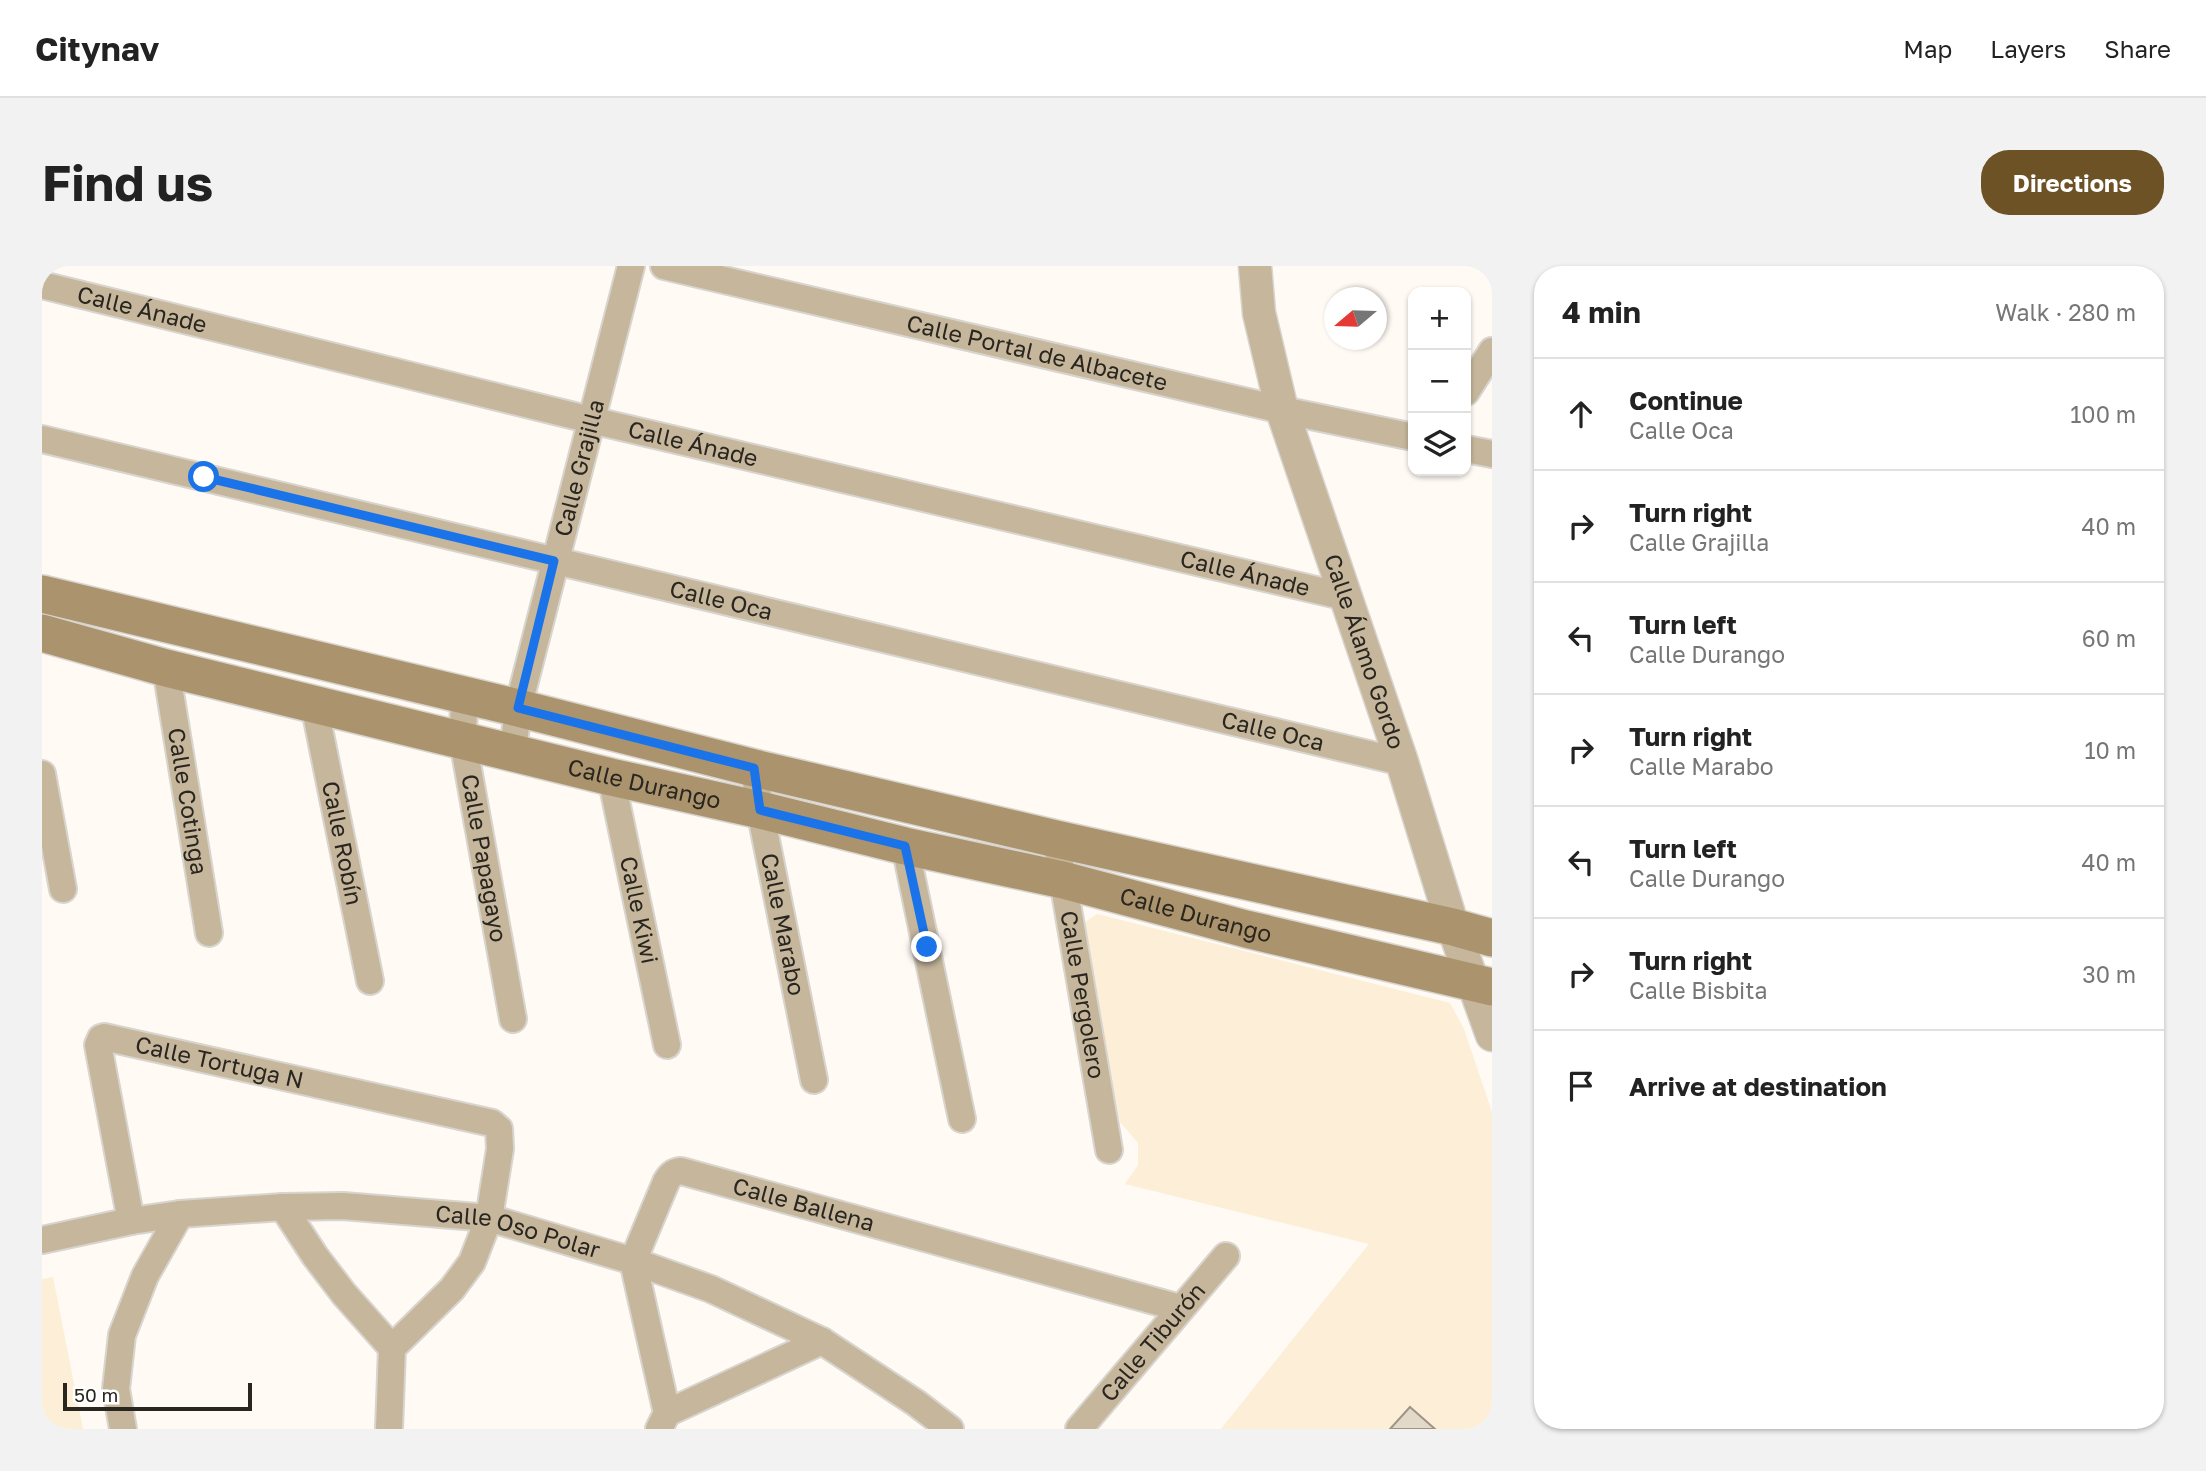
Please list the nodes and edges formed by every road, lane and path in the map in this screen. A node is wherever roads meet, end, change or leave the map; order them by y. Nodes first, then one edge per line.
1 (631, 266) edge
2 (664, 266) edge
3 (1255, 266) edge
4 (42, 285) edge
5 (1492, 351) edge
6 (1471, 384) edge
7 (1282, 410) junction
8 (591, 420) junction
9 (1408, 436) edge
10 (42, 439) edge
11 (1471, 450) edge
12 (1492, 454) edge
13 (554, 561) junction
14 (42, 594) edge
15 (1346, 597) junction
16 (42, 633) edge
17 (166, 668) junction
18 (464, 696) junction
19 (314, 704) junction
20 (518, 708) junction
21 (463, 741) junction
22 (513, 752) junction
23 (1402, 762) junction
24 (754, 768) junction
25 (42, 774) edge
26 (611, 777) junction
27 (760, 810) junction
28 (1056, 839) junction
29 (905, 846) junction
30 (1063, 880) junction
31 (64, 889) dead end
32 (1453, 927) junction
33 (209, 933) dead end
34 (1492, 938) edge
35 (370, 981) dead end
36 (1483, 985) edge
37 (513, 1019) dead end
38 (1492, 1035) edge
39 (667, 1045) dead end
40 (814, 1080) dead end
41 (962, 1119) dead end
42 (1109, 1150) dead end
43 (283, 1207) junction
44 (180, 1214) junction
45 (489, 1219) junction
46 (131, 1221) junction
47 (42, 1240) edge
48 (1226, 1256) dead end
49 (633, 1261) junction
50 (1180, 1308) junction
51 (822, 1342) junction
52 (392, 1348) junction
53 (916, 1416) edge
54 (663, 1421) edge
55 (123, 1429) edge
56 (389, 1429) edge
57 (950, 1429) edge
58 (1079, 1429) edge

1 - 8 street, Calle Grajilla
2 - 7 street, Calle Portal de Albacete
3 - 7 street, Calle Álamo Gordo
4 - 8 street, Calle Ánade
5 - 6 street
7 - 9 street, Calle Portal de Albacete
7 - 15 street, Calle Álamo Gordo
8 - 13 street, Calle Grajilla
8 - 15 street, Calle Ánade
10 - 13 street, Calle Oca
11 - 12 street
13 - 20 street, Calle Grajilla
13 - 23 street, Calle Oca
14 - 18 main road, Calle Durango
15 - 23 street, Calle Álamo Gordo
16 - 17 main road, Calle Durango
17 - 19 main road, Calle Durango
17 - 33 street, Calle Cotinga
18 - 20 main road, Calle Durango
18 - 21 street, Calle Papagayo
19 - 21 main road, Calle Durango
19 - 35 street, Calle Robín
20 - 22 street, Calle Grajilla
20 - 24 main road, Calle Durango
21 - 22 main road, Calle Durango
21 - 37 street, Calle Papagayo
22 - 26 main road, Calle Durango
23 - 32 street, Calle Álamo Gordo
24 - 27 street, Calle Marabo
24 - 28 main road, Calle Durango
25 - 31 street
26 - 27 main road, Calle Durango
26 - 39 street, Calle Kiwi
27 - 29 main road, Calle Durango
27 - 40 street, Calle Marabo
28 - 30 street, Calle Pergolero
28 - 32 main road, Calle Durango
29 - 30 main road, Calle Durango
29 - 41 street
30 - 36 main road, Calle Durango
30 - 42 street, Calle Pergolero
32 - 34 main road, Calle Durango
32 - 36 street, Calle Álamo Gordo
36 - 38 street, Calle Álamo Gordo
43 - 44 street, Calle Oso Polar
43 - 45 street, Calle Oso Polar
43 - 52 street
44 - 46 street, Calle Oso Polar
44 - 55 street
45 - 46 street, Calle Tortuga N
45 - 49 street, Calle Oso Polar
45 - 52 street
46 - 47 street, Calle Oso Polar
48 - 50 street, Calle Tiburón
49 - 50 street, Calle Ballena
49 - 51 street, Calle Oso Polar
49 - 54 street
50 - 58 street, Calle Tiburón
51 - 53 street, Calle Oso Polar
51 - 54 street
52 - 56 street
53 - 57 street, Calle Oso Polar

